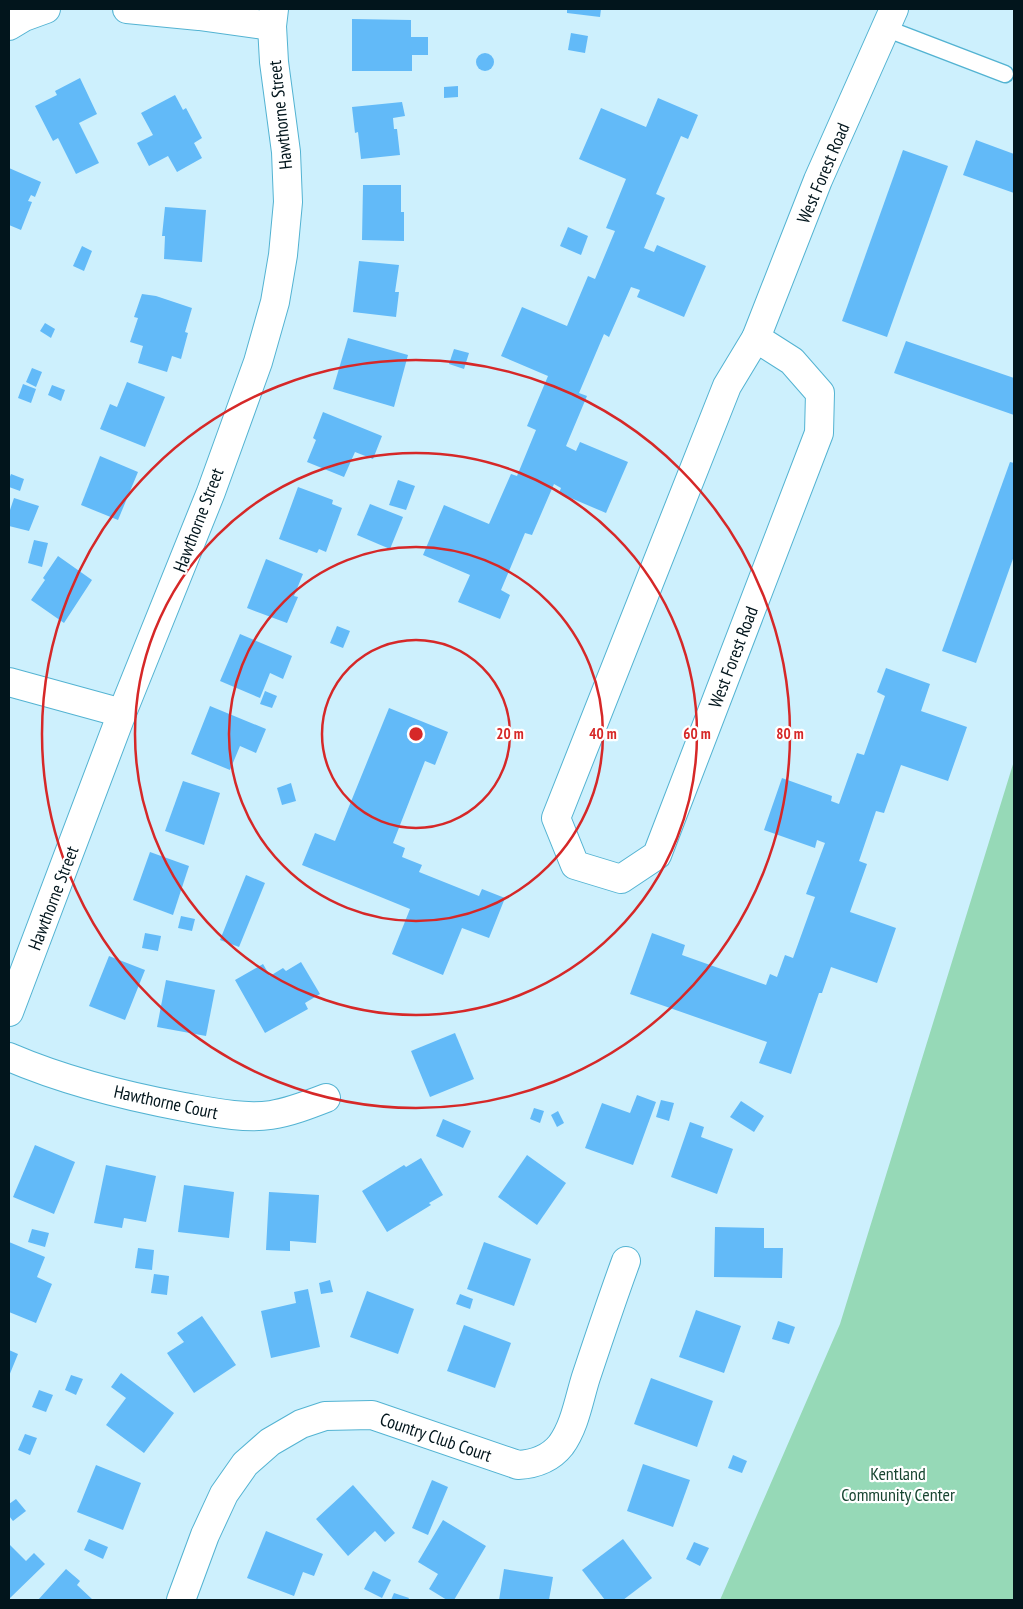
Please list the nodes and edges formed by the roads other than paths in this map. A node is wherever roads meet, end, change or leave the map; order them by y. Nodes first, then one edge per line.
1 (46, 9) edge
2 (127, 9) edge
3 (273, 17) edge
4 (889, 18) edge
5 (9, 26) edge
6 (1005, 74) dead end
7 (756, 338) junction
8 (9, 682) edge
9 (122, 713) junction
10 (9, 1012) edge
11 (9, 1057) edge
12 (326, 1098) dead end
13 (626, 1261) dead end
14 (181, 1600) edge

1 - 5 street
2 - 3 street
3 - 9 street, Hawthorne Street
4 - 6 lane
4 - 7 street, West Forest Road
7 - 7 street, West Forest Road
8 - 9 street
9 - 10 street, Hawthorne Street
11 - 12 street, Hawthorne Court
13 - 14 street, Country Club Court

